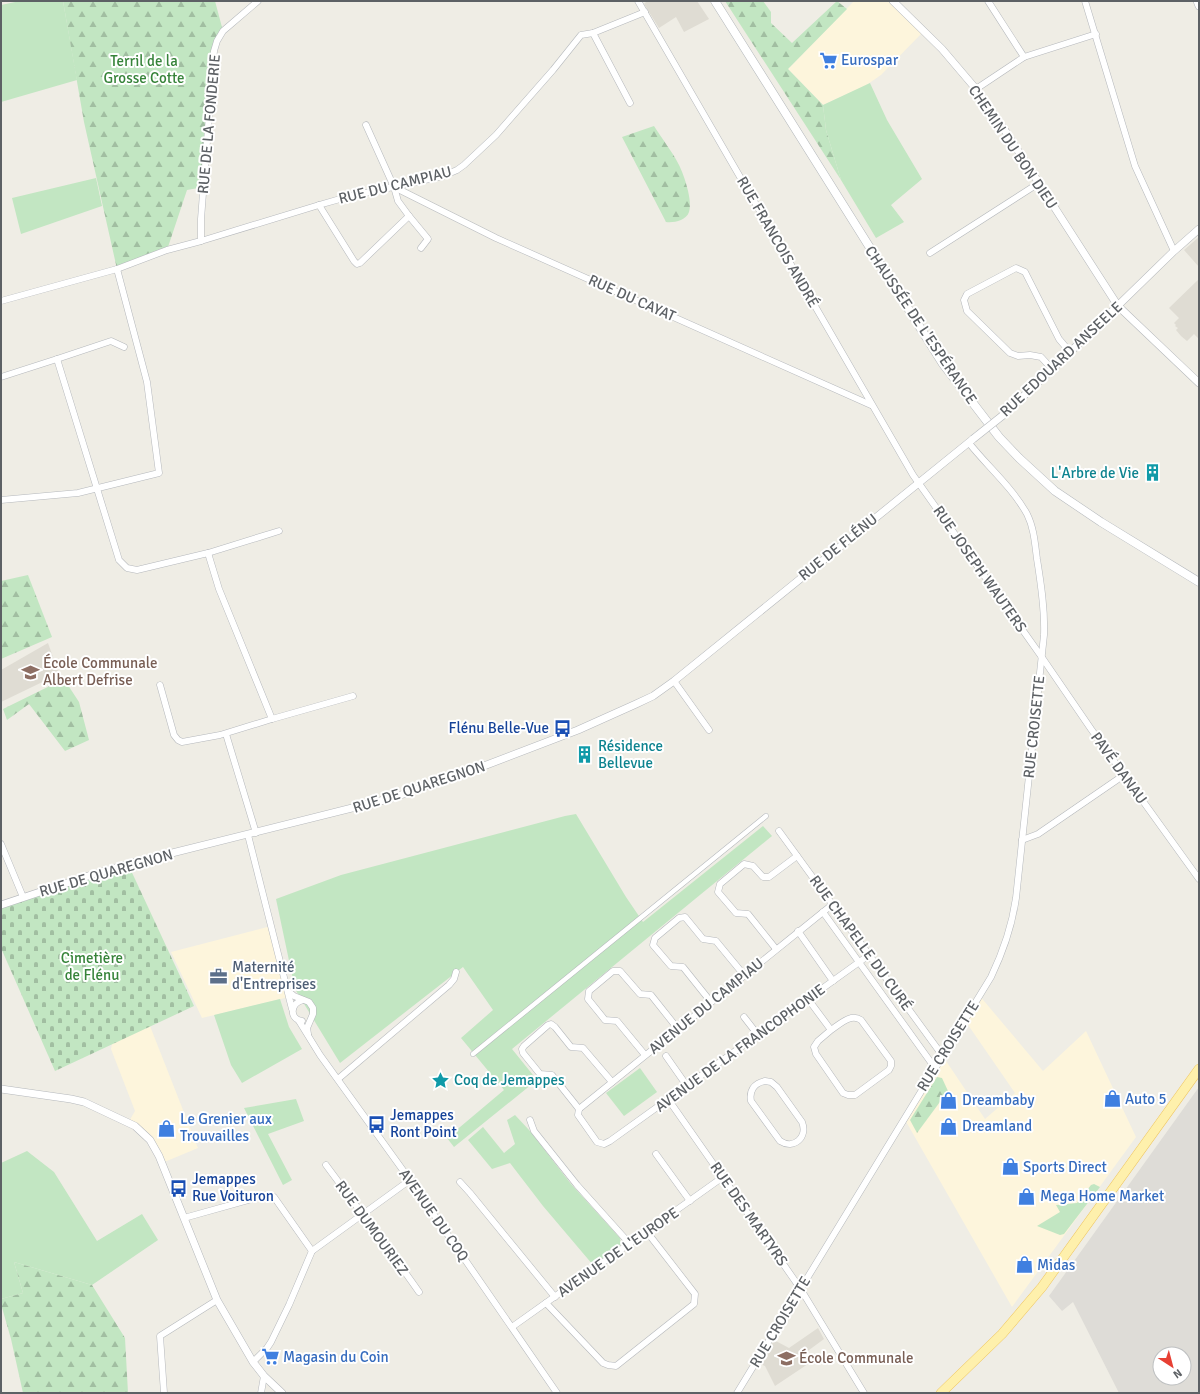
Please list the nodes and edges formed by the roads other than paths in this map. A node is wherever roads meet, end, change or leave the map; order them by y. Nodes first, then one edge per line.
1 (258, 1) edge
2 (638, 1) edge
3 (715, 1) edge
4 (893, 1) edge
5 (988, 1) edge
6 (1085, 1) edge
7 (1197, 1) edge
8 (1199, 6) edge
9 (645, 12) junction
10 (593, 33) junction
11 (1096, 34) junction
12 (1024, 56) junction
13 (976, 89) junction
14 (630, 103) dead end
15 (366, 125) dead end
16 (1039, 183) junction
17 (394, 187) junction
18 (319, 205) junction
19 (409, 216) junction
20 (1199, 229) edge
21 (201, 241) junction
22 (421, 248) dead end
23 (1174, 251) junction
24 (930, 253) dead end
25 (117, 269) junction
26 (1, 301) edge
27 (1118, 306) junction
28 (124, 346) dead end
29 (1070, 352) junction
30 (57, 359) junction
31 (1052, 369) junction
32 (1, 377) edge
33 (1199, 383) edge
34 (871, 405) junction
35 (971, 441) junction
36 (918, 483) junction
37 (97, 488) junction
38 (1, 500) edge
39 (279, 531) dead end
40 (208, 553) junction
41 (1199, 582) edge
42 (758, 612) joint
43 (1041, 656) junction
44 (674, 681) junction
45 (160, 685) dead end
46 (353, 696) dead end
47 (272, 719) junction
48 (709, 730) dead end
49 (226, 734) junction
50 (1124, 775) junction
51 (766, 816) dead end
52 (779, 831) dead end
53 (256, 832) junction
54 (248, 835) junction
55 (1022, 840) junction
56 (1, 844) edge
57 (797, 856) junction
58 (1199, 879) edge
59 (23, 897) junction
60 (832, 904) junction
61 (1, 905) edge
62 (823, 912) junction
63 (798, 931) junction
64 (776, 949) junction
65 (869, 955) junction
66 (859, 963) junction
67 (456, 972) dead end
68 (744, 975) junction
69 (832, 981) junction
70 (288, 991) junction
71 (808, 999) junction
72 (302, 1000) junction
73 (711, 1002) junction
74 (292, 1009) junction
75 (311, 1017) junction
76 (744, 1017) dead end
77 (299, 1021) junction
78 (678, 1029) junction
79 (831, 1030) junction
80 (758, 1035) junction
81 (309, 1038) junction
82 (474, 1054) dead end
83 (645, 1055) junction
84 (942, 1055) junction
85 (666, 1056) dead end
86 (934, 1068) junction
87 (1199, 1070) edge
88 (338, 1079) junction
89 (612, 1082) junction
90 (687, 1086) junction
91 (1, 1089) edge
92 (668, 1100) junction
93 (579, 1109) junction
94 (756, 1109) joint
95 (530, 1120) dead end
96 (656, 1154) dead end
97 (326, 1165) dead end
98 (723, 1177) junction
99 (410, 1180) junction
100 (460, 1182) dead end
101 (690, 1201) junction
102 (362, 1215) junction
103 (184, 1218) junction
104 (647, 1232) junction
105 (630, 1244) junction
106 (312, 1251) junction
107 (800, 1288) junction
108 (419, 1292) dead end
109 (555, 1297) junction
110 (217, 1300) junction
111 (546, 1303) junction
112 (512, 1327) junction
113 (253, 1362) junction
114 (264, 1376) junction
115 (164, 1393) edge
116 (261, 1393) edge
117 (282, 1393) edge
118 (557, 1393) edge
119 (737, 1393) edge
120 (864, 1393) edge
121 (941, 1393) edge

1 - 21 street, RUE DE LA FONDERIE
2 - 9 street, RUE FRANCOIS ANDRÉ
3 - 41 main road, CHAUSSÉE DE L'ESPÉRANCE
4 - 13 street, CHEMIN DU BON DIEU
5 - 12 street
6 - 11 street
7 - 8 street
9 - 10 street, RUE DU CAMPIAU
9 - 34 street, RUE FRANCOIS ANDRÉ
10 - 14 street
10 - 17 street, RUE DU CAMPIAU
11 - 12 street
11 - 23 street
12 - 13 street
13 - 16 street, CHEMIN DU BON DIEU
15 - 17 street
16 - 24 street
16 - 27 street, CHEMIN DU BON DIEU
17 - 18 street, RUE DU CAMPIAU
17 - 19 street
17 - 34 street, RUE DU CAYAT
18 - 19 street
18 - 21 street, RUE DU CAMPIAU
19 - 22 street
20 - 23 street, RUE EDOUARD ANSEELE
21 - 25 street, RUE DU CAMPIAU
23 - 27 street, RUE EDOUARD ANSEELE
25 - 26 street, RUE DU CAMPIAU
25 - 37 street
27 - 29 street, RUE EDOUARD ANSEELE
27 - 33 street, CHEMIN DU BON DIEU
28 - 30 street
29 - 31 street, RUE EDOUARD ANSEELE
29 - 31 street
30 - 32 street
30 - 37 street
31 - 35 street, RUE EDOUARD ANSEELE, bridge
34 - 36 street, RUE FRANCOIS ANDRÉ
35 - 36 street, RUE EDOUARD ANSEELE
35 - 43 street, RUE CROISETTE
36 - 42 street, RUE DE FLÉNU
36 - 43 street, RUE JOSEPH WAUTERS
37 - 38 street
37 - 40 street
39 - 40 street
40 - 47 street
42 - 44 street, RUE DE QUAREGNON
43 - 50 street, PAVÉ DANAU
43 - 55 street, RUE CROISETTE
44 - 48 street
44 - 53 street, RUE DE QUAREGNON
45 - 49 street
46 - 47 street
47 - 49 street
49 - 53 street
50 - 55 street
50 - 58 street, PAVÉ DANAU
51 - 82 street
52 - 57 street, RUE CHAPELLE DU CURÉ
53 - 54 street, RUE DE QUAREGNON
54 - 59 street, RUE DE QUAREGNON
54 - 70 street
55 - 84 street, RUE CROISETTE
56 - 59 street
57 - 60 street, RUE CHAPELLE DU CURÉ
57 - 64 street
59 - 61 street, RUE DE QUAREGNON
60 - 62 street, AVENUE DU CAMPIAU
60 - 65 street, RUE CHAPELLE DU CURÉ
62 - 63 street, AVENUE DU CAMPIAU
62 - 66 street
63 - 64 street, AVENUE DU CAMPIAU
63 - 69 street
64 - 68 street, AVENUE DU CAMPIAU
65 - 66 street, AVENUE DE LA FRANCOPHONIE
65 - 84 street, RUE CHAPELLE DU CURÉ
66 - 69 street, AVENUE DE LA FRANCOPHONIE
66 - 86 street
67 - 88 street
68 - 73 street, AVENUE DU CAMPIAU
68 - 73 street
69 - 71 street, AVENUE DE LA FRANCOPHONIE
70 - 72 street
70 - 74 street
71 - 79 street
71 - 80 street, AVENUE DE LA FRANCOPHONIE
72 - 74 street
72 - 75 street
73 - 78 street, AVENUE DU CAMPIAU
74 - 77 street
75 - 77 street
75 - 81 street
76 - 80 street
77 - 81 street, AVENUE DU COQ
78 - 83 street, AVENUE DU CAMPIAU
78 - 83 street
79 - 79 street
80 - 90 street, AVENUE DE LA FRANCOPHONIE
81 - 88 street, AVENUE DU COQ
83 - 89 street, AVENUE DU CAMPIAU
84 - 86 street, RUE CROISETTE
85 - 90 street
86 - 107 street, RUE CROISETTE
87 - 121 main road
88 - 99 street, AVENUE DU COQ
89 - 93 street, AVENUE DU CAMPIAU
89 - 93 street
90 - 92 street, AVENUE DE LA FRANCOPHONIE
91 - 103 street
92 - 93 street, AVENUE DE LA FRANCOPHONIE
92 - 98 street, RUE DES MARTYRS
94 - 94 street
95 - 105 street
96 - 101 street
97 - 102 street, RUE DUMOURIEZ
98 - 101 street, AVENUE DE L'EUROPE
98 - 107 street, RUE DES MARTYRS
99 - 102 street
99 - 112 street, AVENUE DU COQ
100 - 109 street
101 - 104 street, AVENUE DE L'EUROPE
102 - 106 street
102 - 108 street, RUE DUMOURIEZ
103 - 106 street
103 - 110 street
104 - 105 street, AVENUE DE L'EUROPE
104 - 111 street
105 - 109 street, AVENUE DE L'EUROPE
106 - 113 street
107 - 119 street, RUE CROISETTE
107 - 120 street, RUE DES MARTYRS
109 - 111 street, AVENUE DE L'EUROPE
110 - 113 street
110 - 115 street
111 - 112 street, AVENUE DE L'EUROPE
112 - 118 street, AVENUE DU COQ
113 - 114 street
114 - 116 street
114 - 117 street

